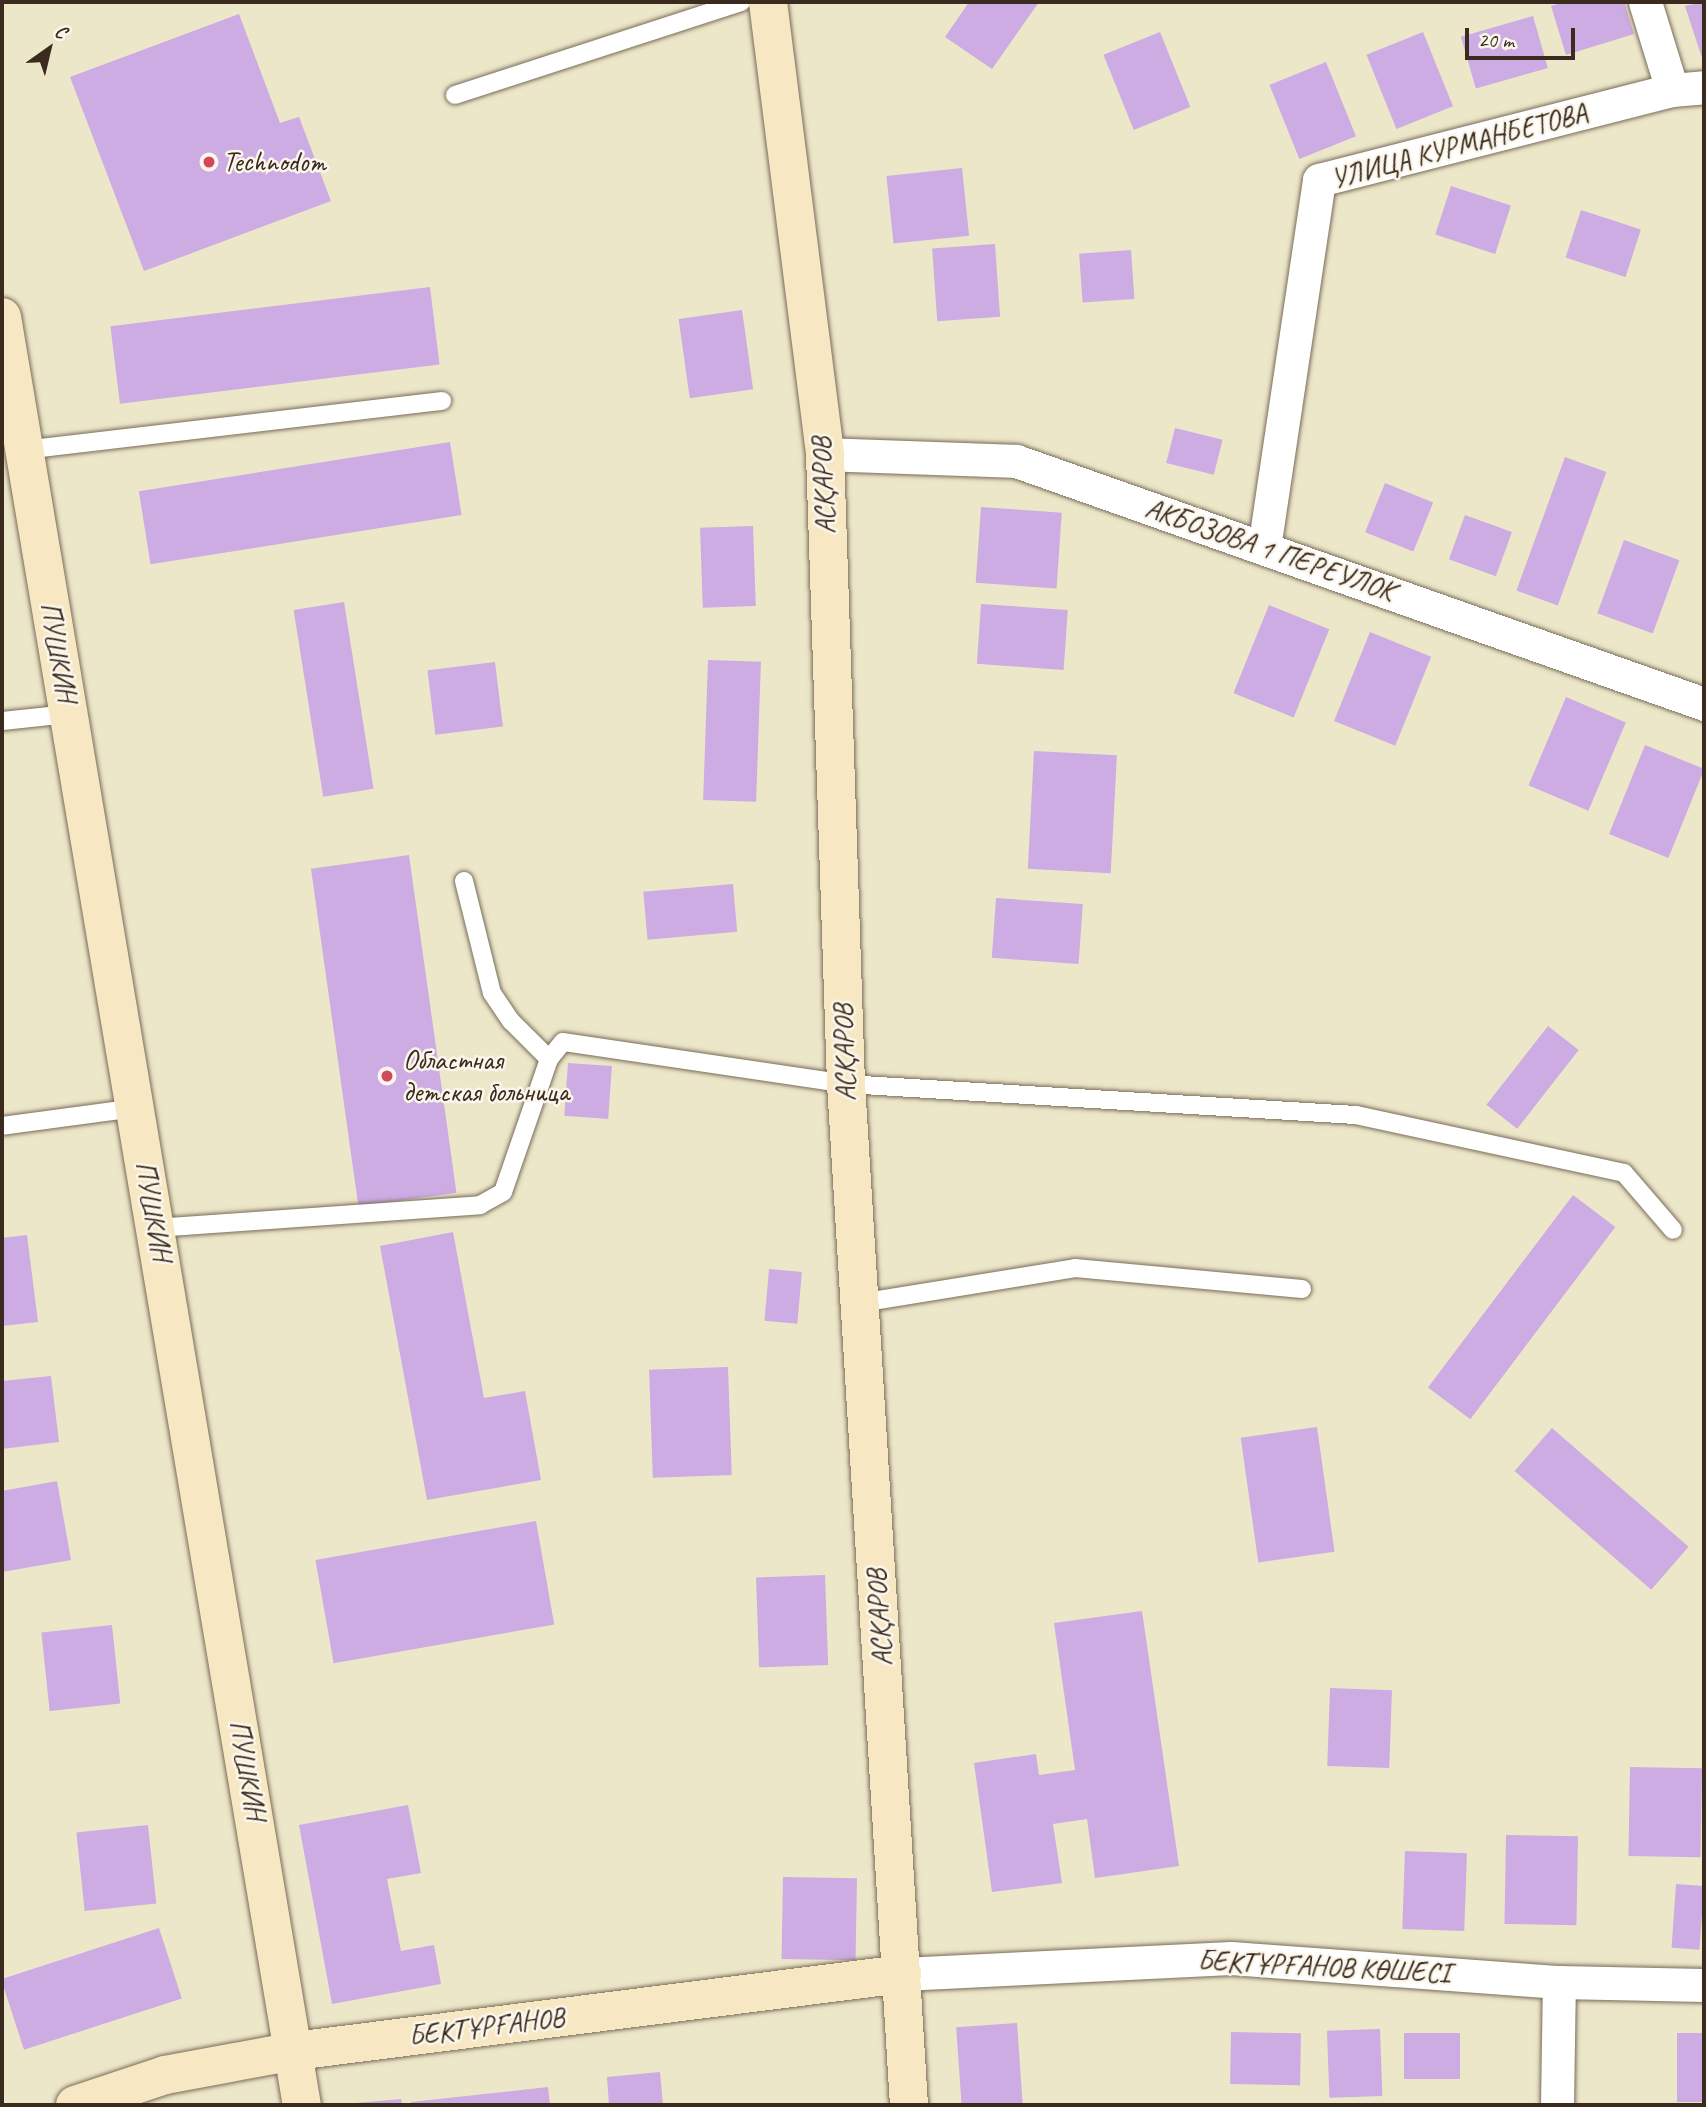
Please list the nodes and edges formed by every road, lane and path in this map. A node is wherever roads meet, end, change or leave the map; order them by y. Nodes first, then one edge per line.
1 (741, 2) edge
2 (768, 2) edge
3 (1645, 2) edge
4 (1688, 88) edge
5 (455, 95) dead end
6 (2, 317) edge
7 (442, 401) dead end
8 (24, 450) junction
9 (825, 454) junction
10 (1264, 548) junction
11 (1704, 704) edge
12 (69, 714) junction
13 (2, 721) edge
14 (464, 881) dead end
15 (550, 1059) junction
16 (846, 1084) junction
17 (135, 1108) junction
18 (2, 1126) edge
19 (155, 1228) junction
20 (1674, 1230) dead end
21 (1302, 1289) dead end
22 (860, 1303) junction
23 (902, 1974) junction
24 (1559, 1982) junction
25 (1704, 1985) edge
26 (295, 2051) junction
27 (75, 2105) edge
28 (302, 2105) edge
29 (909, 2105) edge
30 (1557, 2105) edge

1 - 5 lane
2 - 9 street, АСҚАРОВ
3 - 4 street, УЛИЦА КУРМАНБЕТОВА
4 - 10 street, УЛИЦА КУРМАНБЕТОВА
6 - 8 street, ПУШКИН
7 - 8 lane
8 - 12 street, ПУШКИН
9 - 10 street, АКБОЗОВА 1 ПЕРЕУЛОК
9 - 16 street, АСҚАРОВ
10 - 11 street, АКБОЗОВА 1 ПЕРЕУЛОК
12 - 13 lane
12 - 17 street, ПУШКИН
14 - 15 lane
15 - 16 lane
15 - 19 lane
16 - 20 lane
16 - 22 street, АСҚАРОВ
17 - 18 lane
17 - 19 street, ПУШКИН
19 - 26 street, ПУШКИН
21 - 22 lane
22 - 23 street, АСҚАРОВ
23 - 24 street, БЕКТҰРҒАНОВ КӨШЕСІ
23 - 26 street, БЕКТҰРҒАНОВ
23 - 29 street, АСҚАРОВ
24 - 25 street, БЕКТҰРҒАНОВ КӨШЕСІ
24 - 30 street
26 - 27 street, БЕКТҰРҒАНОВ
26 - 28 street, ПУШКИН

